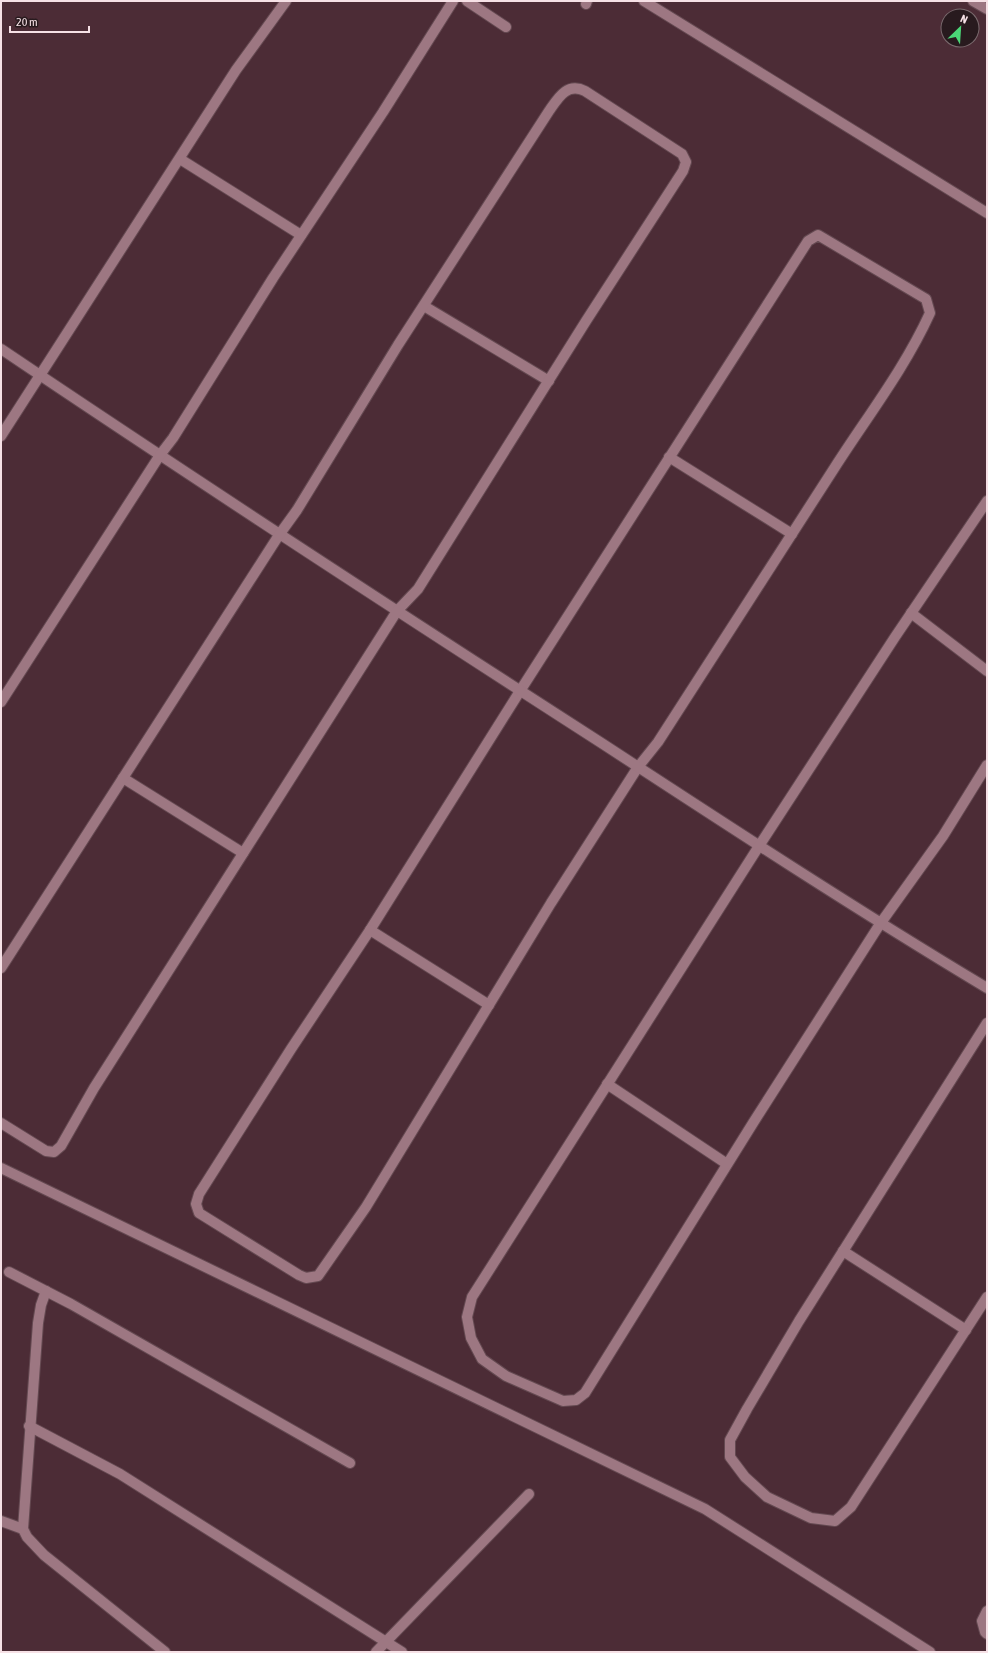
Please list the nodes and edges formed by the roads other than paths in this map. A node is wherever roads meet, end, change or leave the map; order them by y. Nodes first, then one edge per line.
1 (286, 1) edge
2 (453, 1) edge
3 (467, 1) edge
4 (644, 1) edge
5 (973, 1) edge
6 (987, 9) edge
7 (506, 27) dead end
8 (180, 158) junction
9 (987, 213) edge
10 (302, 235) junction
11 (424, 306) junction
12 (1, 349) edge
13 (40, 375) junction
14 (549, 381) junction
15 (1, 436) edge
16 (160, 455) junction
17 (669, 457) junction
18 (987, 502) edge
19 (792, 534) junction
20 (279, 535) junction
21 (397, 611) junction
22 (911, 613) junction
23 (987, 671) edge
24 (520, 691) junction
25 (1, 702) edge
26 (987, 766) edge
27 (638, 767) junction
28 (123, 778) junction
29 (759, 846) junction
30 (243, 853) junction
31 (880, 924) junction
32 (370, 930) junction
33 (1, 968) edge
34 (987, 988) edge
35 (489, 1005) junction
36 (987, 1022) edge
37 (607, 1084) junction
38 (1, 1123) edge
39 (727, 1164) junction
40 (1, 1168) edge
41 (843, 1251) junction
42 (9, 1272) dead end
43 (46, 1291) junction
44 (987, 1297) edge
45 (966, 1330) junction
46 (29, 1426) junction
47 (350, 1463) dead end
48 (529, 1494) dead end
49 (1, 1521) edge
50 (23, 1528) junction
51 (987, 1610) edge
52 (987, 1634) edge
53 (387, 1641) junction
54 (165, 1652) edge
55 (376, 1652) edge
56 (402, 1652) edge
57 (930, 1652) edge

1 - 8 street
2 - 10 street
3 - 7 street
4 - 9 street
5 - 6 street
8 - 10 street
8 - 13 street
10 - 16 street
11 - 14 street
11 - 14 street
11 - 20 street
12 - 13 street
13 - 15 street
13 - 16 street
14 - 21 street
16 - 20 street
16 - 25 street
17 - 19 street
17 - 19 street
17 - 24 street
18 - 22 street
19 - 27 street
20 - 21 street
20 - 28 street
21 - 24 street
21 - 30 street
22 - 23 street
22 - 29 street
24 - 27 street
24 - 32 street
26 - 31 street
27 - 29 street
27 - 35 street
28 - 30 street
28 - 33 street
29 - 31 street
29 - 37 street
30 - 38 street
31 - 34 street
31 - 39 street
32 - 35 street
32 - 35 street
36 - 41 street
37 - 39 street
37 - 39 street
40 - 57 street
41 - 45 street
41 - 45 street
42 - 43 street
43 - 46 street
43 - 47 street
44 - 45 street
46 - 50 street
46 - 53 street
48 - 53 street
49 - 50 street
50 - 54 street
51 - 52 street
53 - 55 street
53 - 56 street

